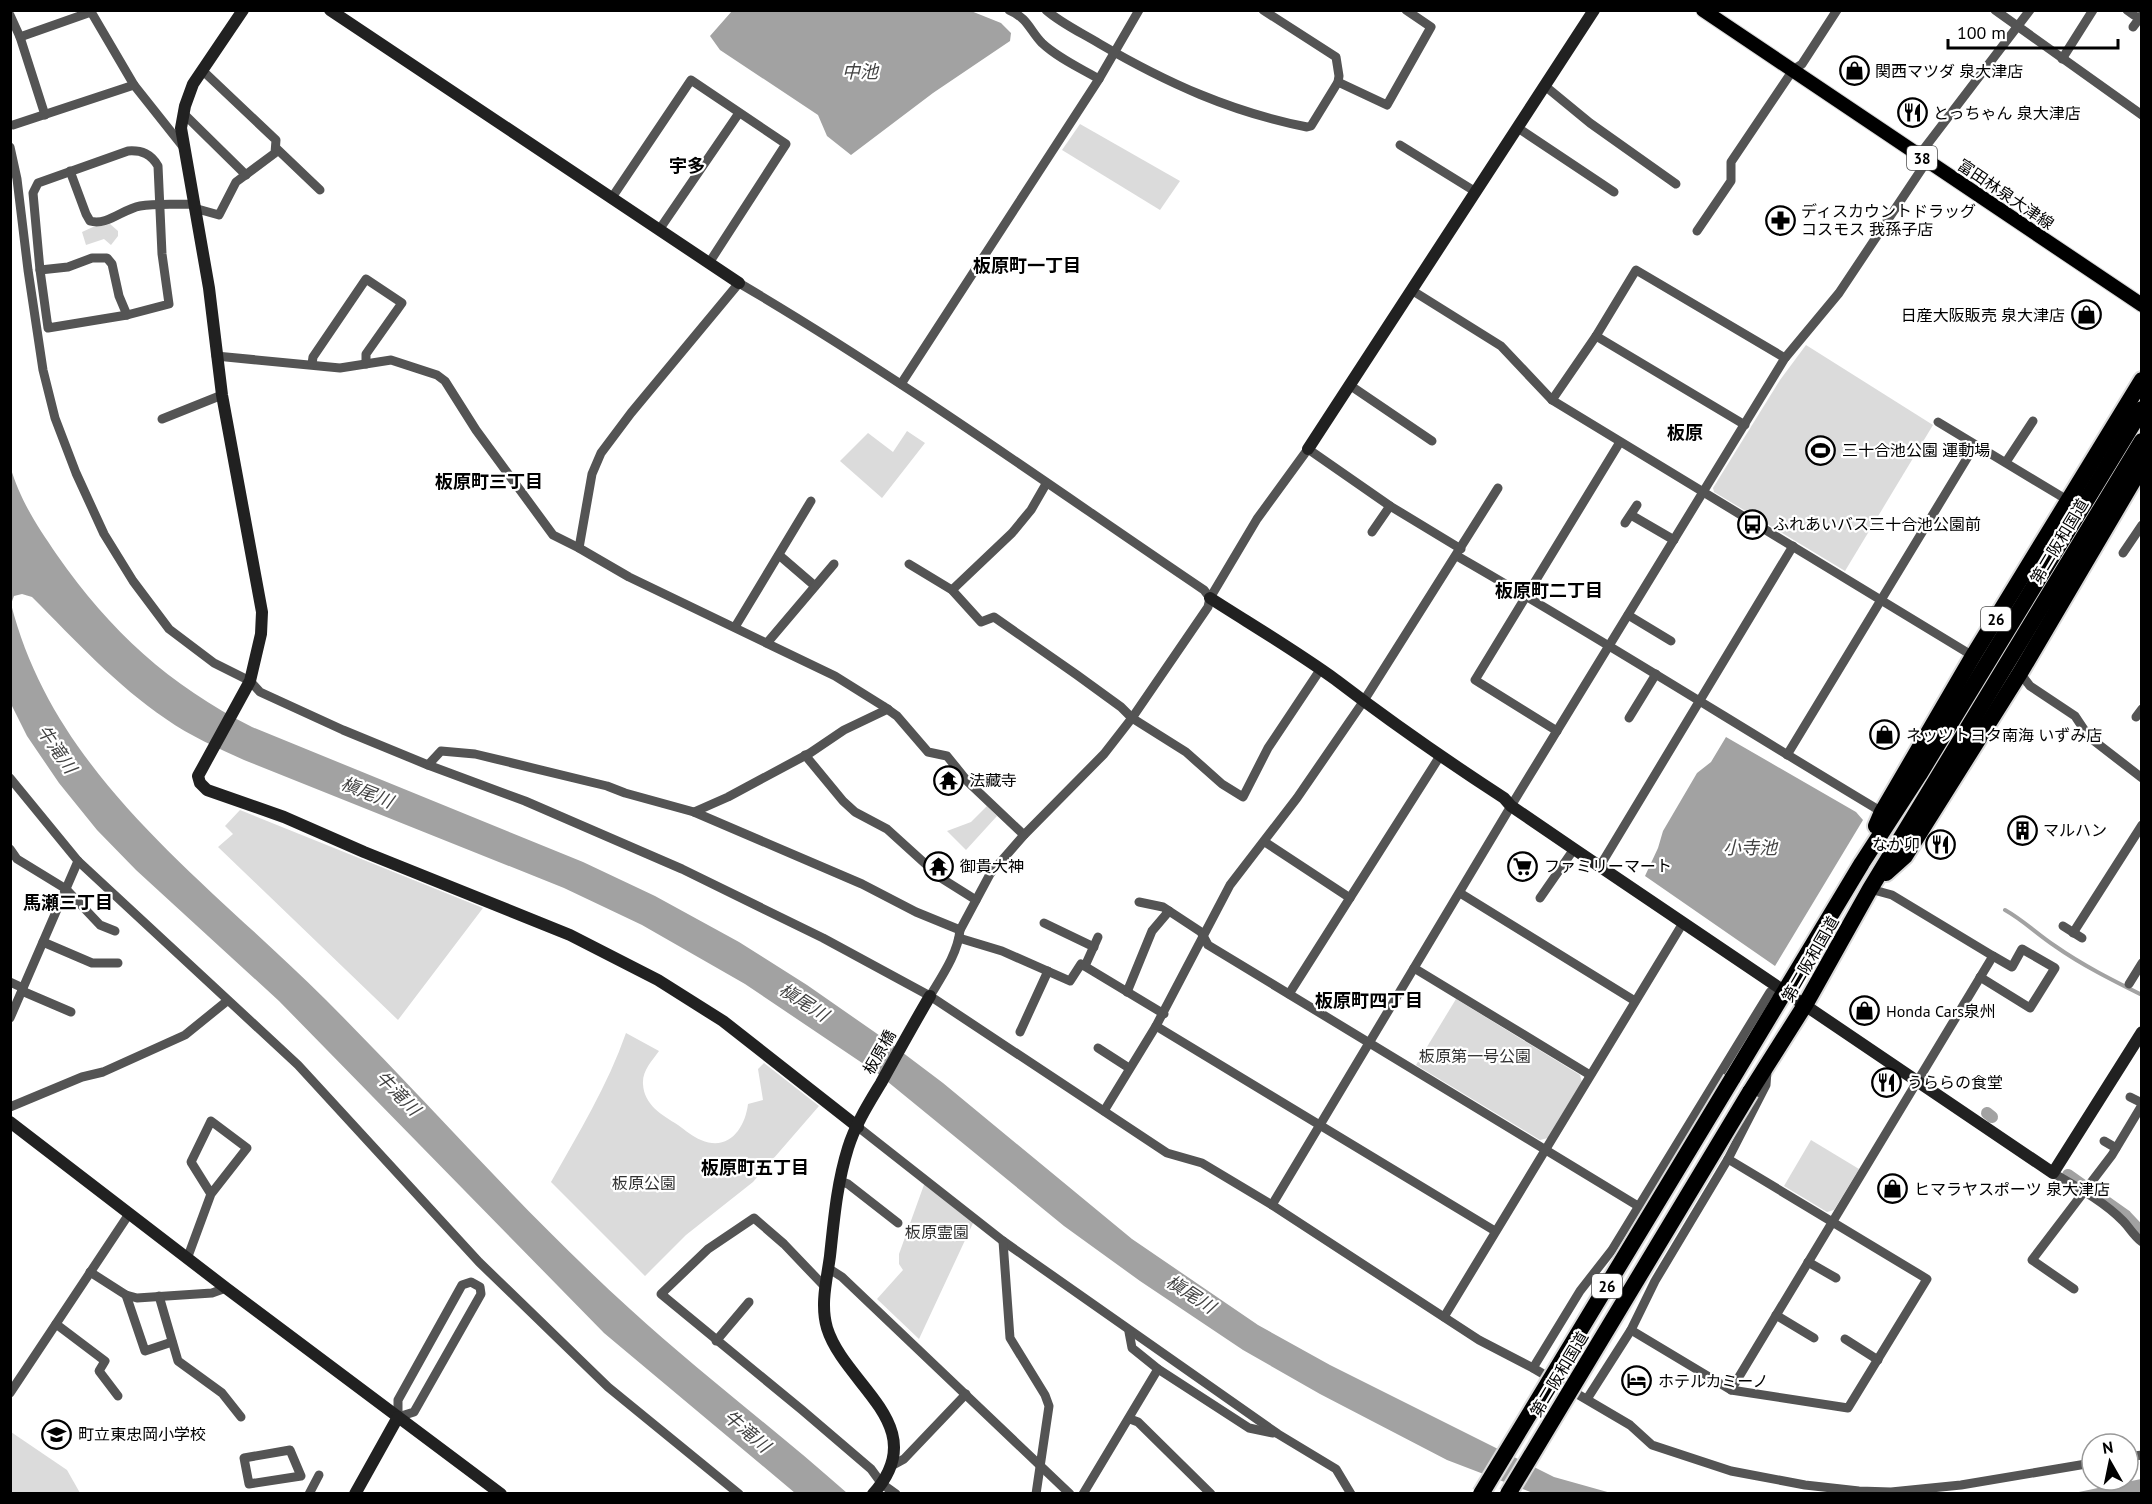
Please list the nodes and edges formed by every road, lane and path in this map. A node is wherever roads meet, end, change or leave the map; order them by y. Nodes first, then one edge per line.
1 (243, 10) edge
2 (330, 10) edge
3 (1008, 10) edge
4 (1046, 10) edge
5 (1139, 10) edge
6 (1263, 10) edge
7 (1406, 10) edge
8 (1594, 10) edge
9 (1703, 10) edge
10 (1838, 10) edge
11 (1995, 10) edge
12 (2030, 10) edge
13 (2093, 10) edge
14 (91, 11) edge
15 (2134, 13) edge
16 (10, 15) edge
17 (2019, 27) junction
18 (2133, 27) dead end
19 (20, 37) junction
20 (1115, 53) junction
21 (2062, 59) junction
22 (202, 70) junction
23 (1793, 70) junction
24 (1099, 79) junction
25 (1338, 82) junction
26 (134, 86) junction
27 (1545, 86) junction
28 (739, 112) junction
29 (184, 114) junction
30 (45, 115) junction
31 (2142, 115) edge
32 (13, 125) dead end
33 (1518, 128) junction
34 (1400, 145) dead end
35 (1422, 145) dead end
36 (10, 147) edge
37 (184, 148) junction
38 (276, 148) junction
39 (1415, 154) junction
40 (1633, 154) junction
41 (1927, 161) junction
42 (1626, 163) dead end
43 (70, 171) junction
44 (246, 175) junction
45 (1676, 184) dead end
46 (320, 190) dead end
47 (1476, 192) junction
48 (1614, 192) dead end
49 (611, 199) junction
50 (160, 205) junction
51 (194, 206) junction
52 (659, 231) junction
53 (1697, 231) dead end
54 (709, 263) junction
55 (40, 270) junction
56 (739, 283) junction
57 (1413, 291) junction
58 (2142, 305) edge
59 (128, 315) junction
60 (1596, 336) junction
61 (216, 356) junction
62 (1785, 358) junction
63 (312, 364) junction
64 (366, 364) junction
65 (2142, 380) edge
66 (901, 384) junction
67 (1351, 386) junction
68 (222, 395) junction
69 (1552, 400) junction
70 (2142, 409) edge
71 (162, 419) dead end
72 (2033, 421) dead end
73 (1938, 422) dead end
74 (1744, 425) junction
75 (1432, 441) dead end
76 (2142, 441) edge
77 (1620, 442) junction
78 (1975, 445) junction
79 (1308, 449) junction
80 (2006, 462) junction
81 (2142, 466) edge
82 (1046, 484) junction
83 (1498, 488) dead end
84 (1703, 493) junction
85 (811, 501) dead end
86 (2069, 501) junction
87 (1637, 505) dead end
88 (1390, 506) junction
89 (1631, 515) junction
90 (1625, 524) dead end
91 (2142, 525) edge
92 (1372, 532) dead end
93 (1674, 540) junction
94 (1792, 546) junction
95 (579, 548) junction
96 (1459, 552) junction
97 (2122, 553) dead end
98 (779, 555) junction
99 (834, 564) dead end
100 (909, 564) dead end
101 (815, 586) junction
102 (952, 590) junction
103 (1527, 596) junction
104 (1210, 598) junction
105 (1880, 599) junction
106 (1628, 615) junction
107 (735, 627) junction
108 (1671, 641) dead end
109 (767, 643) junction
110 (1609, 645) junction
111 (1973, 656) junction
112 (1320, 670) junction
113 (2020, 673) junction
114 (1656, 674) junction
115 (248, 685) junction
116 (1699, 701) junction
117 (1363, 702) junction
118 (888, 709) junction
119 (1132, 718) junction
120 (1629, 718) dead end
121 (1557, 731) junction
122 (805, 755) junction
123 (1787, 755) junction
124 (1440, 756) junction
125 (428, 765) junction
126 (10, 778) edge
127 (2142, 778) edge
128 (1926, 779) junction
129 (1511, 806) junction
130 (694, 812) junction
131 (1882, 812) junction
132 (2142, 825) edge
133 (1024, 835) junction
134 (1265, 842) junction
135 (2115, 846) dead end
136 (10, 849) edge
137 (1574, 849) junction
138 (2124, 852) junction
139 (78, 861) junction
140 (1862, 863) junction
141 (1600, 867) junction
142 (2088, 886) dead end
143 (1871, 887) junction
144 (66, 889) junction
145 (1460, 893) junction
146 (2098, 893) junction
147 (1350, 898) junction
148 (1540, 898) dead end
149 (976, 900) junction
150 (1139, 902) dead end
151 (1169, 911) junction
152 (1044, 923) dead end
153 (1683, 923) junction
154 (2063, 926) dead end
155 (115, 931) dead end
156 (2073, 933) junction
157 (959, 934) junction
158 (1098, 937) dead end
159 (1204, 938) junction
160 (2082, 938) dead end
161 (43, 942) junction
162 (1094, 947) junction
163 (1993, 956) junction
164 (118, 963) dead end
165 (2142, 963) edge
166 (1085, 966) junction
167 (1414, 968) junction
168 (1048, 971) junction
169 (1980, 977) junction
170 (10, 982) edge
171 (2129, 984) dead end
172 (23, 990) junction
173 (1127, 992) junction
174 (1784, 992) junction
175 (1289, 994) junction
176 (930, 996) junction
177 (227, 1001) junction
178 (1635, 1001) junction
179 (1805, 1005) junction
180 (70, 1011) dead end
181 (1164, 1014) junction
182 (10, 1018) edge
183 (1156, 1026) junction
184 (1020, 1032) dead end
185 (2142, 1032) edge
186 (1370, 1042) junction
187 (1098, 1048) dead end
188 (1767, 1065) junction
189 (1129, 1068) junction
190 (1590, 1075) junction
191 (1918, 1081) junction
192 (2130, 1097) dead end
193 (2142, 1104) edge
194 (10, 1107) edge
195 (1104, 1111) junction
196 (10, 1122) edge
197 (1320, 1125) junction
198 (858, 1127) junction
199 (2104, 1141) dead end
200 (2116, 1148) junction
201 (1546, 1150) junction
202 (1728, 1159) junction
203 (2053, 1173) junction
204 (840, 1181) junction
205 (2085, 1188) junction
206 (211, 1194) junction
207 (1272, 1205) junction
208 (1638, 1206) junction
209 (129, 1214) junction
210 (890, 1216) junction
211 (1832, 1221) junction
212 (898, 1223) dead end
213 (883, 1225) dead end
214 (1495, 1231) junction
215 (2047, 1239) junction
216 (1003, 1241) junction
217 (2142, 1242) edge
218 (2057, 1245) dead end
219 (187, 1259) junction
220 (1808, 1262) junction
221 (828, 1268) junction
222 (90, 1272) junction
223 (1836, 1278) dead end
224 (2061, 1279) junction
225 (226, 1288) junction
226 (826, 1288) junction
227 (2054, 1288) dead end
228 (2074, 1289) dead end
229 (126, 1295) junction
230 (159, 1296) junction
231 (749, 1302) dead end
232 (1776, 1315) junction
233 (1444, 1317) junction
234 (56, 1324) junction
235 (1631, 1330) junction
236 (1129, 1332) junction
237 (1814, 1338) dead end
238 (1845, 1339) dead end
239 (716, 1341) junction
240 (172, 1342) junction
241 (1878, 1360) junction
242 (1533, 1368) junction
243 (1158, 1369) junction
244 (1731, 1390) junction
245 (10, 1393) edge
246 (966, 1394) junction
247 (118, 1396) dead end
248 (1587, 1399) junction
249 (241, 1417) dead end
250 (398, 1417) junction
251 (1130, 1419) junction
252 (1278, 1434) junction
253 (893, 1465) junction
254 (2080, 1465) edge
255 (1041, 1466) junction
256 (301, 1476) junction
257 (319, 1476) dead end
258 (878, 1489) edge
259 (307, 1494) edge
260 (355, 1494) edge
261 (501, 1494) edge
262 (739, 1494) edge
263 (896, 1494) edge
264 (1036, 1494) edge
265 (1070, 1494) edge
266 (1083, 1494) edge
267 (1211, 1494) edge
268 (1351, 1494) edge
269 (1481, 1494) edge
270 (1508, 1494) edge

1 - 22 street
2 - 49 street
3 - 24 street
4 - 20 street
5 - 20 street
6 - 25 street
7 - 25 street
8 - 27 street
9 - 23 main road, 富田林泉大津線 / 38
10 - 23 street
11 - 17 street
12 - 17 street
13 - 21 street
14 - 19 street
14 - 26 street
15 - 18 street
16 - 19 street
17 - 21 street
17 - 41 street
19 - 30 street
20 - 24 street
20 - 25 street
21 - 31 street
22 - 29 street
22 - 38 street
23 - 41 main road, 富田林泉大津線 / 38
23 - 53 street
24 - 66 street
26 - 30 street
26 - 37 street
27 - 33 street
27 - 40 street
28 - 49 street
28 - 52 street
28 - 54 street
29 - 37 street
29 - 44 street
30 - 32 street
33 - 47 street
33 - 48 street
34 - 39 street
35 - 39 street
36 - 115 street
37 - 51 street
38 - 44 street
38 - 46 street
39 - 47 street
40 - 42 street
40 - 45 street
41 - 58 main road, 富田林泉大津線 / 38
41 - 62 street
43 - 50 street
43 - 50 street
43 - 55 street
44 - 51 street
47 - 57 street
49 - 52 street
50 - 51 street
50 - 59 street
51 - 61 street
52 - 54 street
54 - 56 street
55 - 59 street
55 - 59 street
56 - 66 street
56 - 95 street
57 - 67 street
57 - 69 street
60 - 62 street
60 - 69 street
60 - 74 street
61 - 63 street
61 - 68 street
62 - 74 street
63 - 64 street
63 - 64 street
64 - 95 street
65 - 86 highway, 第二阪和国道 / 26
66 - 82 street
67 - 75 street
67 - 79 street
68 - 71 street
68 - 115 street
69 - 77 street
70 - 128 highway, 第二阪和国道 / 26
72 - 80 street
73 - 78 street
74 - 84 street
76 - 128 highway, 第二阪和国道 / 26
77 - 84 street
77 - 103 street
78 - 80 street
78 - 105 street
79 - 88 street
79 - 104 street
80 - 86 street
81 - 113 highway, 26
82 - 102 street
82 - 104 street
83 - 96 street
84 - 93 street
84 - 94 street
85 - 98 street
86 - 111 highway, 第二阪和国道 / 26
87 - 89 street
88 - 92 street
88 - 96 street
89 - 90 street
89 - 93 street
91 - 97 street
93 - 106 street
94 - 105 street
94 - 116 street
95 - 107 street
96 - 103 street
96 - 117 street
98 - 101 street
98 - 107 street
99 - 101 street
100 - 102 street
101 - 109 street
102 - 119 street
103 - 110 street
103 - 121 street
104 - 112 street
104 - 119 street
105 - 111 street
105 - 123 street
106 - 108 street
106 - 110 street
107 - 109 street
109 - 118 street
110 - 114 street
110 - 121 street
111 - 131 highway, 第二阪和国道 / 26
112 - 117 street
112 - 119 street
113 - 127 street
113 - 143 highway, 26
114 - 116 street
114 - 120 street
115 - 125 street
115 - 198 street
116 - 123 street
116 - 141 street
117 - 124 street
117 - 134 street
118 - 122 street
118 - 133 street
119 - 133 street
121 - 129 street
122 - 130 street
122 - 149 street
123 - 131 street
124 - 129 street
124 - 147 street
125 - 130 street
125 - 176 street
126 - 139 street
128 - 140 highway, 第二阪和国道 / 26
128 - 143 highway, 第二阪和国道 / 26
129 - 137 street
129 - 145 street
130 - 157 street
131 - 140 highway, 第二阪和国道 / 26
132 - 138 street
133 - 149 street
134 - 147 street
134 - 159 street
135 - 138 street
136 - 144 street
137 - 141 street
137 - 148 street
138 - 146 street
139 - 144 street
139 - 177 street
140 - 174 highway, 第二阪和国道 / 26
141 - 153 street
142 - 146 street
143 - 163 street
143 - 179 highway, 第二阪和国道 / 26
144 - 155 street
144 - 161 street
145 - 167 street
145 - 178 street
146 - 156 street
147 - 175 street
149 - 157 street
150 - 151 street
151 - 159 street
151 - 173 street
152 - 162 street
153 - 174 street
153 - 178 street
154 - 156 street
156 - 160 street
157 - 168 street
157 - 176 street
158 - 162 street
159 - 175 street
159 - 181 street
161 - 164 street
161 - 172 street
162 - 166 street
163 - 169 street
163 - 169 street
165 - 171 street
166 - 168 street
166 - 173 street
167 - 186 street
167 - 190 street
168 - 184 street
169 - 191 street
170 - 172 street
172 - 180 street
172 - 182 street
173 - 181 street
174 - 179 street
174 - 208 street
174 - 269 highway, 第二阪和国道 / 26, bridge
175 - 186 street
176 - 195 street
176 - 198 street, 板原橋
177 - 194 street
177 - 262 street
178 - 190 street
179 - 188 highway, 第二阪和国道 / 26
179 - 191 street
181 - 183 street
183 - 189 street
183 - 197 street
185 - 203 street
186 - 197 street
186 - 201 street
187 - 189 street
188 - 202 street
188 - 270 highway, 第二阪和国道 / 26, bridge
189 - 195 street
190 - 201 street
191 - 203 street
191 - 211 street
192 - 193 street
193 - 200 street
195 - 207 street
196 - 209 street
197 - 207 street
197 - 214 street
198 - 204 street, 板原橋
198 - 216 street
199 - 200 street
200 - 205 street
201 - 208 street
201 - 214 street
202 - 211 street
202 - 235 street
203 - 205 street
204 - 210 street
204 - 221 street, 板原橋
205 - 215 street
205 - 217 street
206 - 206 street
206 - 219 street
207 - 233 street
208 - 242 street
209 - 219 street
209 - 222 street
210 - 212 street
210 - 213 street
211 - 220 street
211 - 241 street
214 - 233 street
215 - 218 street
215 - 224 street
216 - 236 street
216 - 255 street
219 - 225 street
220 - 223 street
220 - 232 street
221 - 226 street, 板原橋
221 - 246 street
222 - 229 street
222 - 234 street
224 - 227 street
224 - 228 street
225 - 230 street
225 - 250 street
226 - 239 street
226 - 253 street, 板原橋
229 - 230 street
229 - 240 street
230 - 240 street
231 - 239 street
232 - 237 street
232 - 244 street
233 - 242 street
234 - 245 street
234 - 247 street
235 - 244 street
235 - 248 street
236 - 243 street
236 - 252 street
238 - 241 street
239 - 258 street
240 - 249 street
241 - 244 street
242 - 248 street
243 - 251 street
243 - 252 street
246 - 253 street
246 - 255 street
248 - 254 street
250 - 250 street
250 - 260 street
250 - 261 street
251 - 266 street
251 - 267 street
252 - 268 street
253 - 258 street
255 - 264 street
255 - 265 street
256 - 256 street
256 - 259 street
257 - 259 street
258 - 263 street

